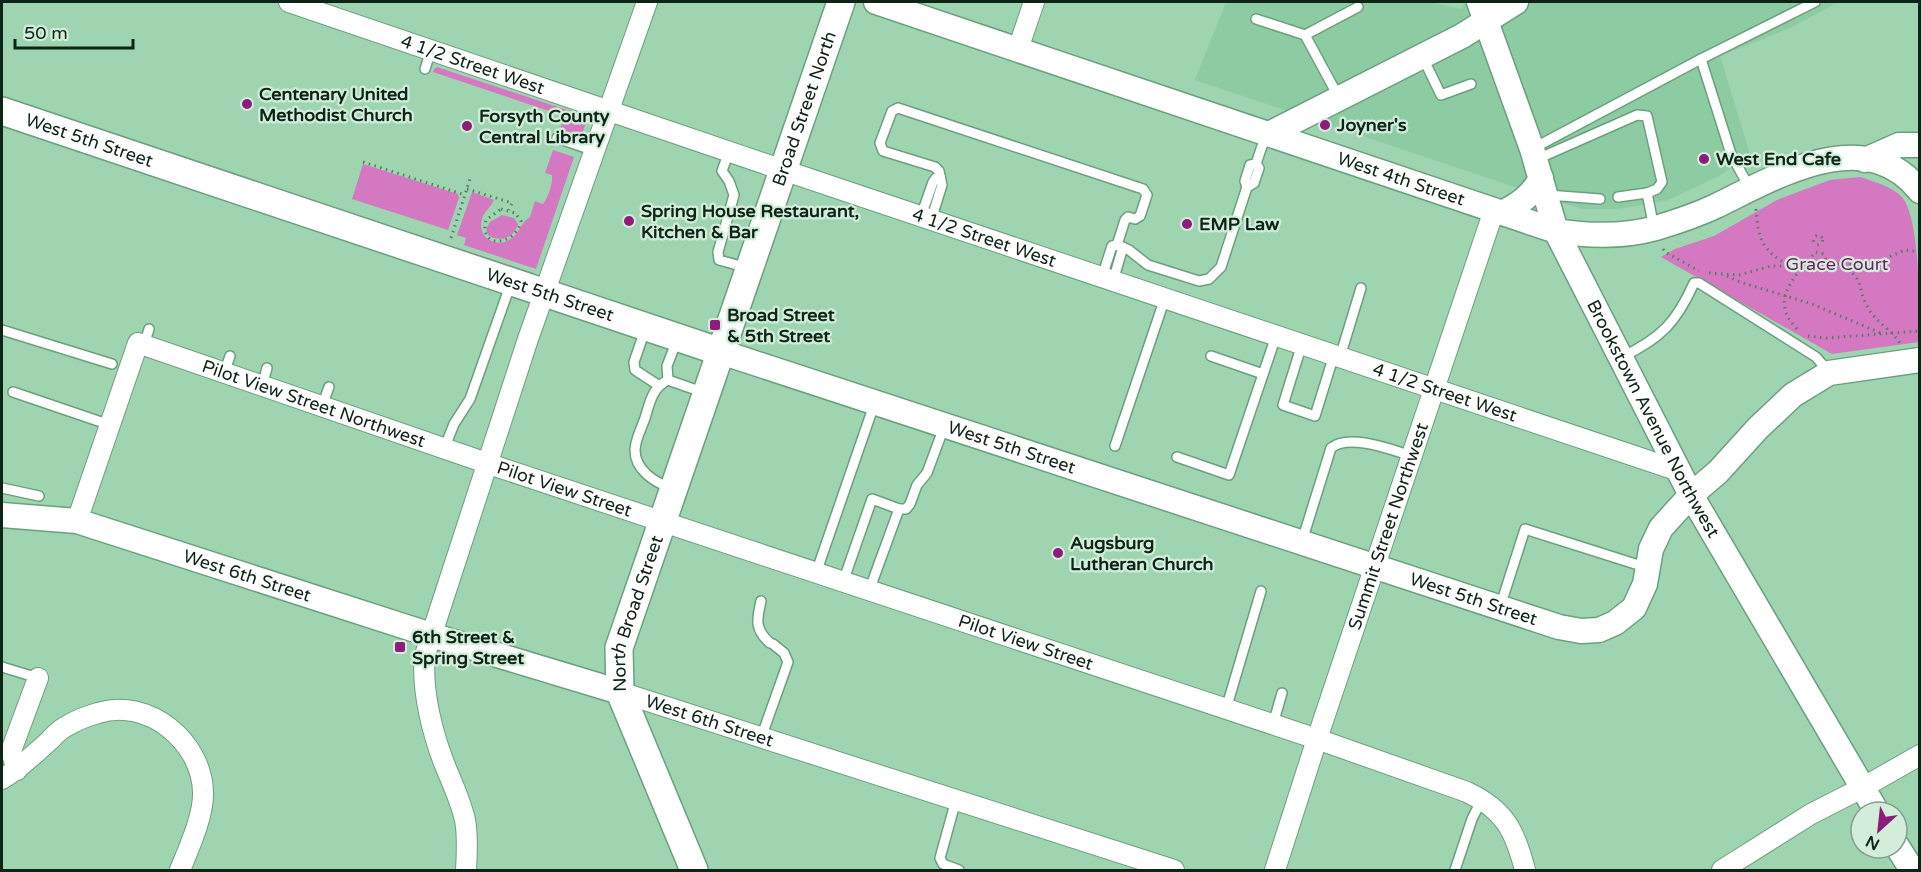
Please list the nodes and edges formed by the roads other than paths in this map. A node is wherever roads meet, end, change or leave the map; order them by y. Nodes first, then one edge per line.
1 (289, 2) edge
2 (647, 2) edge
3 (841, 2) edge
4 (876, 2) edge
5 (1034, 2) edge
6 (1516, 2) edge
7 (1815, 2) edge
8 (1358, 7) dead end
9 (1482, 11) edge
10 (1256, 19) dead end
11 (1305, 35) junction
12 (431, 50) junction
13 (1018, 50) junction
14 (1422, 56) junction
15 (1701, 59) junction
16 (425, 69) dead end
17 (1471, 84) dead end
18 (1339, 98) junction
19 (610, 110) junction
20 (2, 111) edge
21 (1269, 134) junction
22 (557, 138) dead end
23 (1920, 145) edge
24 (595, 151) junction
25 (729, 151) junction
26 (1865, 160) junction
27 (783, 170) junction
28 (1538, 170) junction
29 (1919, 188) edge
30 (1647, 194) junction
31 (1618, 197) dead end
32 (1600, 199) dead end
33 (1753, 199) junction
34 (1498, 212) junction
35 (926, 218) junction
36 (1556, 231) junction
37 (1658, 239) junction
38 (1117, 246) junction
39 (750, 269) junction
40 (1107, 279) junction
41 (512, 281) junction
42 (1361, 288) dead end
43 (546, 292) junction
44 (1165, 298) junction
45 (646, 326) junction
46 (2, 330) edge
47 (1276, 336) junction
48 (678, 337) junction
49 (1302, 344) junction
50 (722, 352) junction
51 (1911, 353) edge
52 (1211, 356) dead end
53 (1337, 356) junction
54 (1621, 358) junction
55 (112, 364) dead end
56 (1829, 373) junction
57 (1263, 374) junction
58 (668, 380) junction
59 (658, 385) junction
60 (328, 387) dead end
61 (1435, 389) junction
62 (13, 392) dead end
63 (707, 394) junction
64 (874, 402) junction
65 (322, 406) junction
66 (110, 425) junction
67 (944, 425) junction
68 (1115, 446) dead end
69 (444, 449) junction
70 (1413, 456) junction
71 (1177, 457) dead end
72 (487, 463) junction
73 (1679, 471) junction
74 (2, 488) edge
75 (675, 489) junction
76 (1691, 495) junction
77 (39, 496) dead end
78 (899, 509) junction
79 (2, 515) edge
80 (77, 521) junction
81 (663, 522) junction
82 (1302, 543) junction
83 (1376, 567) junction
84 (1648, 567) junction
85 (816, 573) junction
86 (843, 582) junction
87 (869, 591) junction
88 (1261, 591) dead end
89 (761, 601) dead end
90 (1500, 607) junction
91 (431, 635) junction
92 (2, 667) edge
93 (38, 678) joint
94 (620, 693) junction
95 (1282, 693) dead end
96 (1226, 709) junction
97 (1273, 724) junction
98 (761, 738) junction
99 (1317, 739) junction
100 (1920, 755) edge
101 (9, 774) edge
102 (1862, 788) junction
103 (1482, 799) junction
104 (956, 800) junction
105 (1870, 800) edge
106 (1154, 867) edge
107 (180, 870) edge
108 (466, 870) edge
109 (694, 870) edge
110 (959, 870) edge
111 (1174, 870) edge
112 (1275, 870) edge
113 (1455, 870) edge
114 (1525, 870) edge
115 (1722, 870) edge

1 - 12 street, 4 1/2 Street West
2 - 19 street
3 - 27 main road, Broad Street North
4 - 13 street, West 4th Street
5 - 13 street
6 - 9 street
7 - 15 lane
8 - 11 lane
9 - 14 street
9 - 28 street, Brookstown Avenue Northwest
10 - 11 lane
11 - 18 lane
12 - 16 lane
12 - 19 street, 4 1/2 Street West
13 - 21 street, West 4th Street
14 - 17 lane
14 - 18 street
15 - 28 lane
15 - 33 lane
18 - 21 street
19 - 24 street
19 - 25 street, 4 1/2 Street West
20 - 41 main road, West 5th Street
21 - 34 street, West 4th Street
21 - 38 lane
22 - 24 lane
23 - 26 street
24 - 43 street
25 - 27 street, 4 1/2 Street West
25 - 39 lane
26 - 29 street, West 4th Street
26 - 33 street, West 4th Street
27 - 35 street, 4 1/2 Street West
27 - 39 main road, Broad Street North
28 - 30 lane
28 - 32 lane
28 - 34 street
28 - 36 street, Brookstown Avenue Northwest
30 - 31 lane
30 - 37 lane
33 - 37 street, West 4th Street
34 - 36 street, West 4th Street
34 - 61 street, Summit Street Northwest
35 - 38 lane
35 - 40 street, 4 1/2 Street West
36 - 37 street, West 4th Street
36 - 54 street, Brookstown Avenue Northwest
38 - 40 lane
39 - 50 main road, Broad Street North
40 - 44 street, 4 1/2 Street West
41 - 43 main road, West 5th Street
41 - 69 lane
42 - 53 lane
43 - 45 main road, West 5th Street
43 - 72 street
44 - 47 street, 4 1/2 Street West
44 - 68 lane
45 - 48 main road, West 5th Street
45 - 59 lane
46 - 55 lane
47 - 49 street, 4 1/2 Street West
47 - 57 lane
48 - 50 main road, West 5th Street
48 - 58 lane
49 - 53 street, 4 1/2 Street West
49 - 53 lane
50 - 63 main road, North Broad Street
50 - 64 street, West 5th Street
51 - 56 street, West 5th Street
52 - 57 lane
53 - 61 street, 4 1/2 Street West
54 - 56 lane
54 - 73 street, Brookstown Avenue Northwest
56 - 76 street, West 5th Street
57 - 71 lane
58 - 59 lane
58 - 63 lane
59 - 75 lane
60 - 65 lane
61 - 70 street, Summit Street Northwest
61 - 73 street, 4 1/2 Street West
62 - 66 lane
63 - 75 main road, North Broad Street
64 - 67 street, West 5th Street
64 - 85 lane
65 - 66 street, Pilot View Street Northwest
65 - 69 street, Pilot View Street Northwest
66 - 80 street
67 - 78 lane
67 - 82 street, West 5th Street
69 - 72 street, Pilot View Street Northwest
70 - 82 lane
70 - 83 street, Summit Street Northwest
72 - 81 street, Pilot View Street
72 - 91 street
73 - 76 street, Brookstown Avenue Northwest
74 - 77 lane
75 - 81 main road, North Broad Street
76 - 84 street, West 5th Street
76 - 102 street, Brookstown Avenue Northwest
78 - 86 lane
78 - 87 lane
79 - 80 street, West 6th Street
80 - 91 street, West 6th Street
81 - 85 street, Pilot View Street
81 - 94 main road, North Broad Street
82 - 83 street, West 5th Street
83 - 90 street, West 5th Street
83 - 99 street, Summit Street Northwest
84 - 90 street, West 5th Street
84 - 90 lane
85 - 86 street, Pilot View Street
86 - 87 street, Pilot View Street
87 - 96 street, Pilot View Street
88 - 96 lane
89 - 98 lane
91 - 94 street, West 6th Street
91 - 108 street
92 - 93 lane
93 - 101 street
94 - 98 street, West 6th Street
94 - 109 main road, North Broad Street
95 - 97 lane
96 - 97 street, Pilot View Street
97 - 99 street, Pilot View Street
98 - 104 street, West 6th Street
99 - 103 street, Pilot View Street
99 - 112 street, Summit Street Northwest
100 - 102 street
101 - 107 street
102 - 105 street, Brookstown Avenue Northwest
102 - 115 street
103 - 113 lane
103 - 114 street, Pilot View Street
104 - 106 street, West 6th Street
104 - 110 lane
106 - 111 street, West 6th Street

